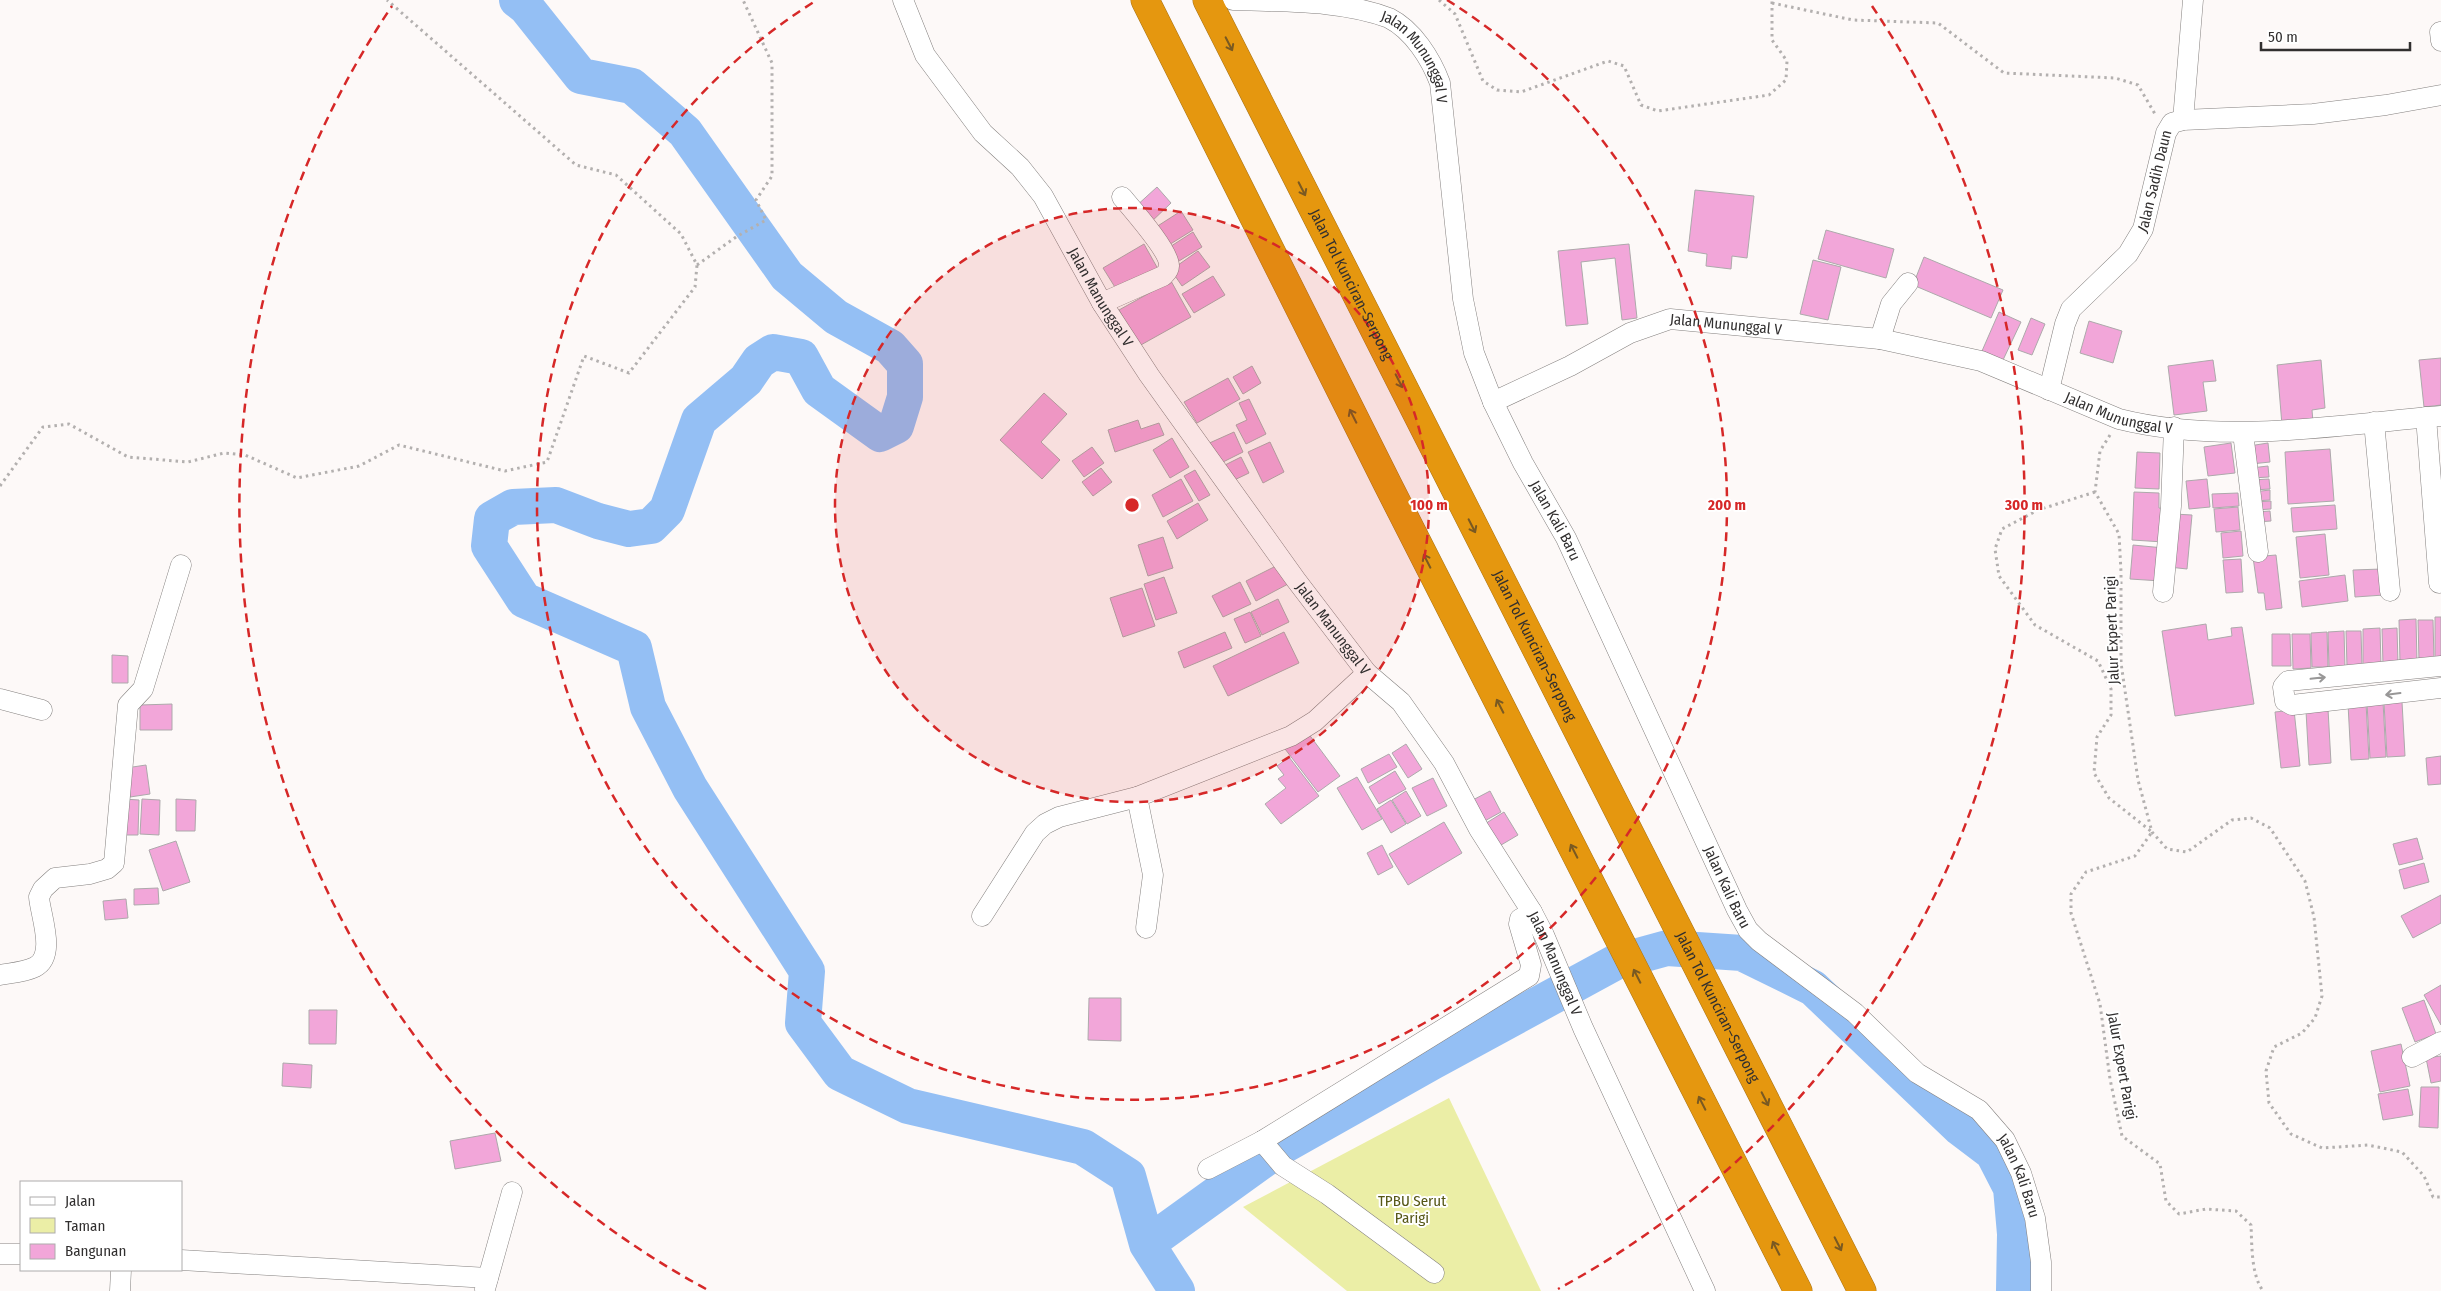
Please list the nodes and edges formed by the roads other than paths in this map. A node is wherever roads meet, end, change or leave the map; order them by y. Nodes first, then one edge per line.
1 (903, 0) edge
2 (1145, 0) edge
3 (1207, 0) edge
4 (1233, 0) edge
5 (2193, 0) edge
6 (2441, 95) edge
7 (2183, 120) junction
8 (1122, 197) dead end
9 (1908, 283) dead end
10 (1102, 303) junction
11 (1880, 339) junction
12 (2049, 390) junction
13 (1493, 402) junction
14 (2434, 416) edge
15 (2374, 422) junction
16 (2174, 427) junction
17 (2242, 433) junction
18 (2258, 552) dead end
19 (181, 564) dead end
20 (2439, 583) dead end
21 (2390, 590) dead end
22 (2163, 592) dead end
23 (2441, 666) edge
24 (1367, 673) junction
25 (2441, 688) edge
26 (0, 699) edge
27 (42, 710) dead end
28 (1137, 797) junction
29 (1532, 912) junction
30 (982, 916) dead end
31 (1146, 928) dead end
32 (0, 976) edge
33 (2441, 1042) edge
34 (2412, 1058) dead end
35 (1266, 1145) junction
36 (1208, 1169) dead end
37 (512, 1192) dead end
38 (0, 1254) edge
39 (20, 1254) edge
40 (182, 1260) edge
41 (121, 1271) edge
42 (1434, 1273) dead end
43 (486, 1284) edge
44 (120, 1291) edge
45 (1705, 1291) edge
46 (1798, 1291) edge
47 (1862, 1291) edge
48 (2041, 1291) edge

1 - 10 street, Jalan Manunggal V
46 -> 2 highway
3 -> 47 highway, Jalan Tol Kunciran–Serpong
4 - 13 street, Jalan Mununggal V
5 - 7 street
6 - 7 street, Jalan Sadih Daun
7 - 12 street, Jalan Sadih Daun
8 - 10 street
9 - 11 street
10 - 24 street, Jalan Manunggal V
11 - 12 street, Jalan Mununggal V
11 - 13 street, Jalan Mununggal V
12 - 16 street, Jalan Mununggal V
13 - 48 street, Jalan Kali Baru
14 - 15 street, Jalan Mununggal V
14 - 20 street
15 - 17 street, Jalan Mununggal V
15 - 21 street
16 - 17 street, Jalan Mununggal V
16 - 22 street
17 - 18 street
19 - 32 street
25 -> 23 street
24 - 28 street
24 - 29 street, Jalan Manunggal V
26 - 27 street
28 - 30 street
28 - 31 street
29 - 35 street
29 - 45 street, Jalan Manunggal V
33 - 34 street
35 - 36 street
35 - 42 street
37 - 43 street
38 - 39 street
40 - 43 street
41 - 44 street

